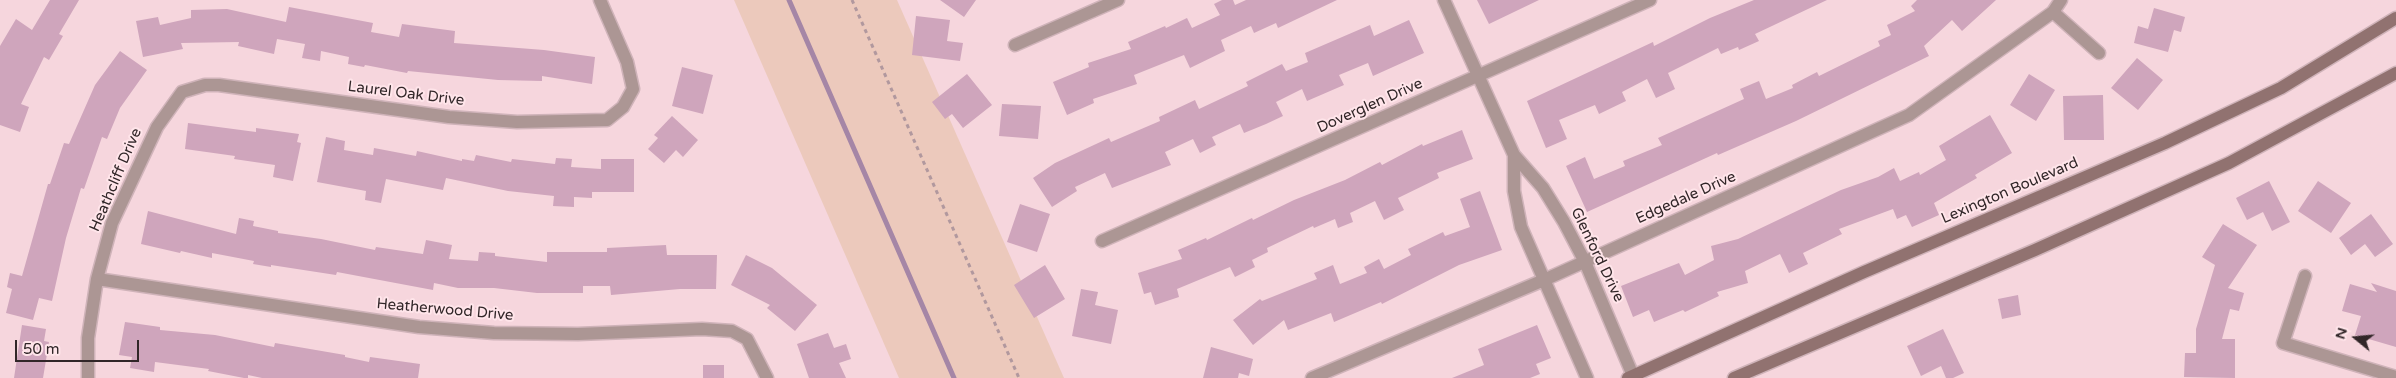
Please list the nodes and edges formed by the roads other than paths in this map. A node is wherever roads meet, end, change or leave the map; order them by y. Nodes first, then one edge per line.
1 (600, 0) edge
2 (1118, 0) edge
3 (1444, 0) edge
4 (1650, 0) edge
5 (2061, 0) edge
6 (2053, 12) junction
7 (2396, 18) edge
8 (1015, 45) dead end
9 (2098, 53) dead end
10 (2396, 73) edge
11 (1478, 77) junction
12 (182, 92) joint
13 (1514, 155) junction
14 (1102, 241) dead end
15 (1585, 262) junction
16 (2304, 276) dead end
17 (97, 279) junction
18 (1544, 280) junction
19 (1632, 377) edge
20 (2396, 377) edge
21 (88, 378) edge
22 (766, 378) edge
23 (1312, 378) edge
24 (1587, 378) edge
25 (1734, 378) edge

1 - 12 street, Laurel Oak Drive
2 - 8 street
3 - 11 street, Glenford Drive
4 - 11 street, Doverglen Drive
5 - 6 street, Edgedale Drive
6 - 9 street
6 - 15 street, Edgedale Drive
7 - 19 street, Lexington Boulevard
10 - 25 street
11 - 13 street, Glenford Drive
11 - 14 street, Doverglen Drive
12 - 17 street, Heathcliff Drive
13 - 15 street, Glenford Drive
13 - 18 street, Glenford Drive
15 - 18 street, Edgedale Drive
15 - 19 street, Glenford Drive
16 - 20 street
17 - 21 street, Heathcliff Drive
17 - 22 street, Heatherwood Drive
18 - 23 street, Edgedale Drive
18 - 24 street, Glenford Drive

